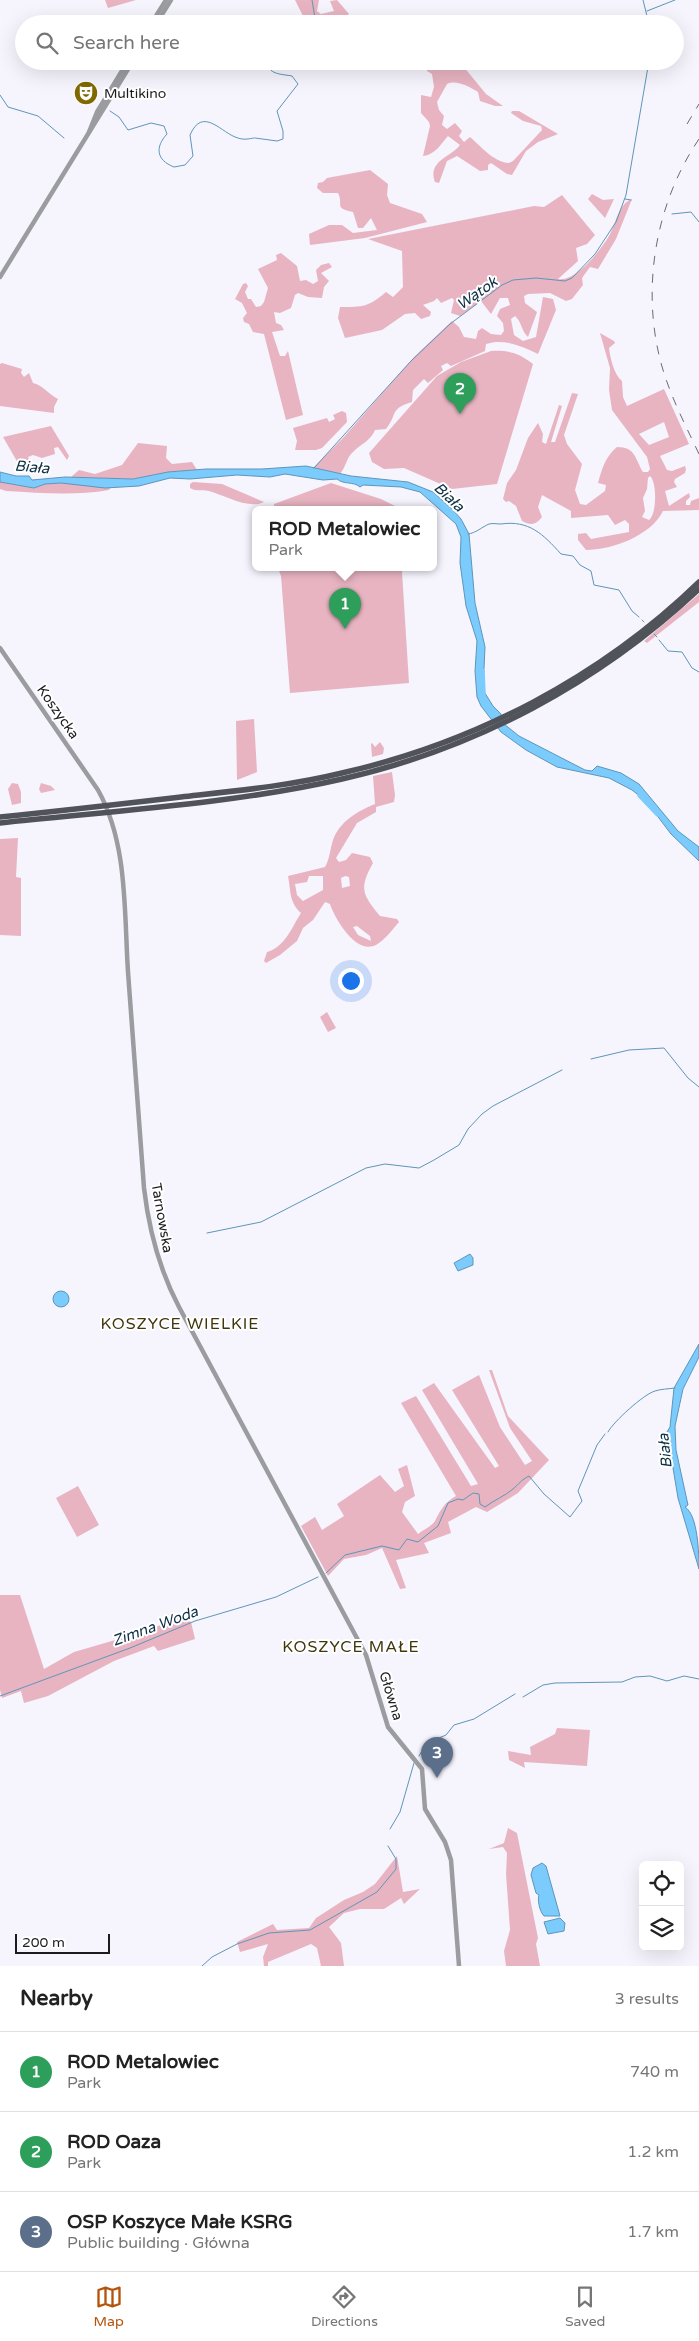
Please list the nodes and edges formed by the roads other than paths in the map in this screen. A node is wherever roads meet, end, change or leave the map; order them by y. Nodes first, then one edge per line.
1 (166, 0) edge
2 (172, 0) edge
3 (157, 15) edge
4 (162, 15) edge
5 (123, 70) edge
6 (128, 70) edge
7 (88, 133) junction
8 (0, 277) edge
9 (699, 582) edge
10 (699, 589) edge
11 (0, 648) edge
12 (531, 706) junction
13 (469, 736) junction
14 (0, 817) edge
15 (0, 823) edge
16 (114, 827) joint
17 (322, 1574) joint
18 (460, 1966) edge

1 - 3 street
2 - 4 street
5 - 7 street
6 - 7 street
7 - 8 street
9 - 12 main road
10 - 12 main road
11 - 16 street, Koszycka
12 - 13 main road
13 - 14 main road
13 - 15 main road
16 - 17 street, Tarnowska
17 - 18 street, Główna

